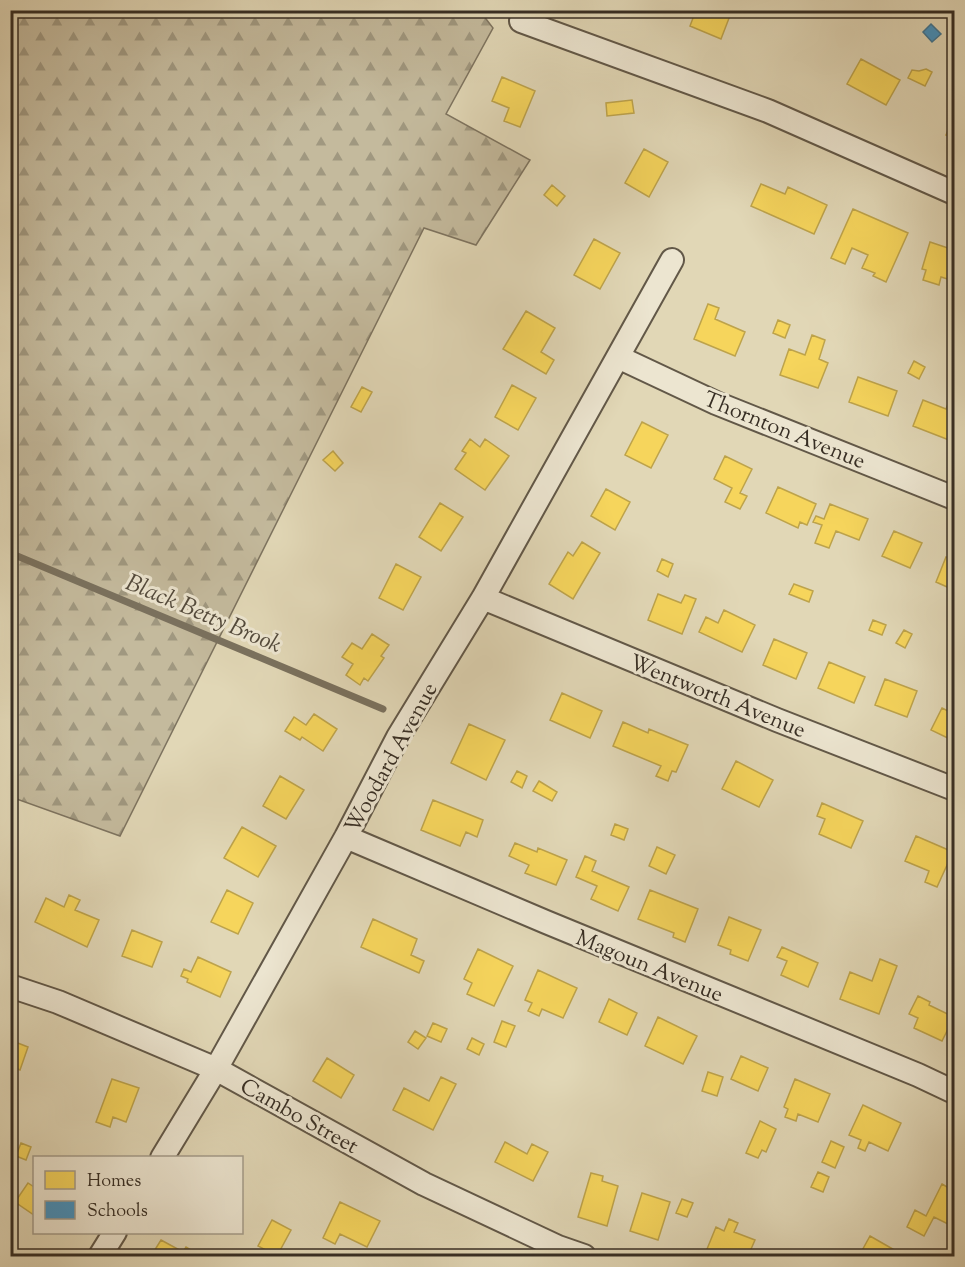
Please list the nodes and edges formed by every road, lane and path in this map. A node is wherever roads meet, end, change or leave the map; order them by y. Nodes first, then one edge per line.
1 (521, 21) dead end
2 (954, 193) edge
3 (672, 260) dead end
4 (618, 357) junction
5 (954, 498) edge
6 (483, 598) junction
7 (954, 789) edge
8 (346, 837) junction
9 (10, 986) edge
10 (216, 1069) junction
11 (954, 1092) edge
12 (163, 1156) edge
13 (114, 1234) edge
14 (100, 1257) edge
15 (584, 1257) edge

1 - 2 street
3 - 4 street, Woodard Avenue
4 - 5 street, Thornton Avenue
4 - 6 street, Woodard Avenue
6 - 7 street, Wentworth Avenue
6 - 8 street, Woodard Avenue
8 - 10 street, Woodard Avenue
8 - 11 street, Magoun Avenue
9 - 10 street, Cambo Street
10 - 12 street, Woodard Avenue
10 - 15 street, Cambo Street
13 - 14 street

